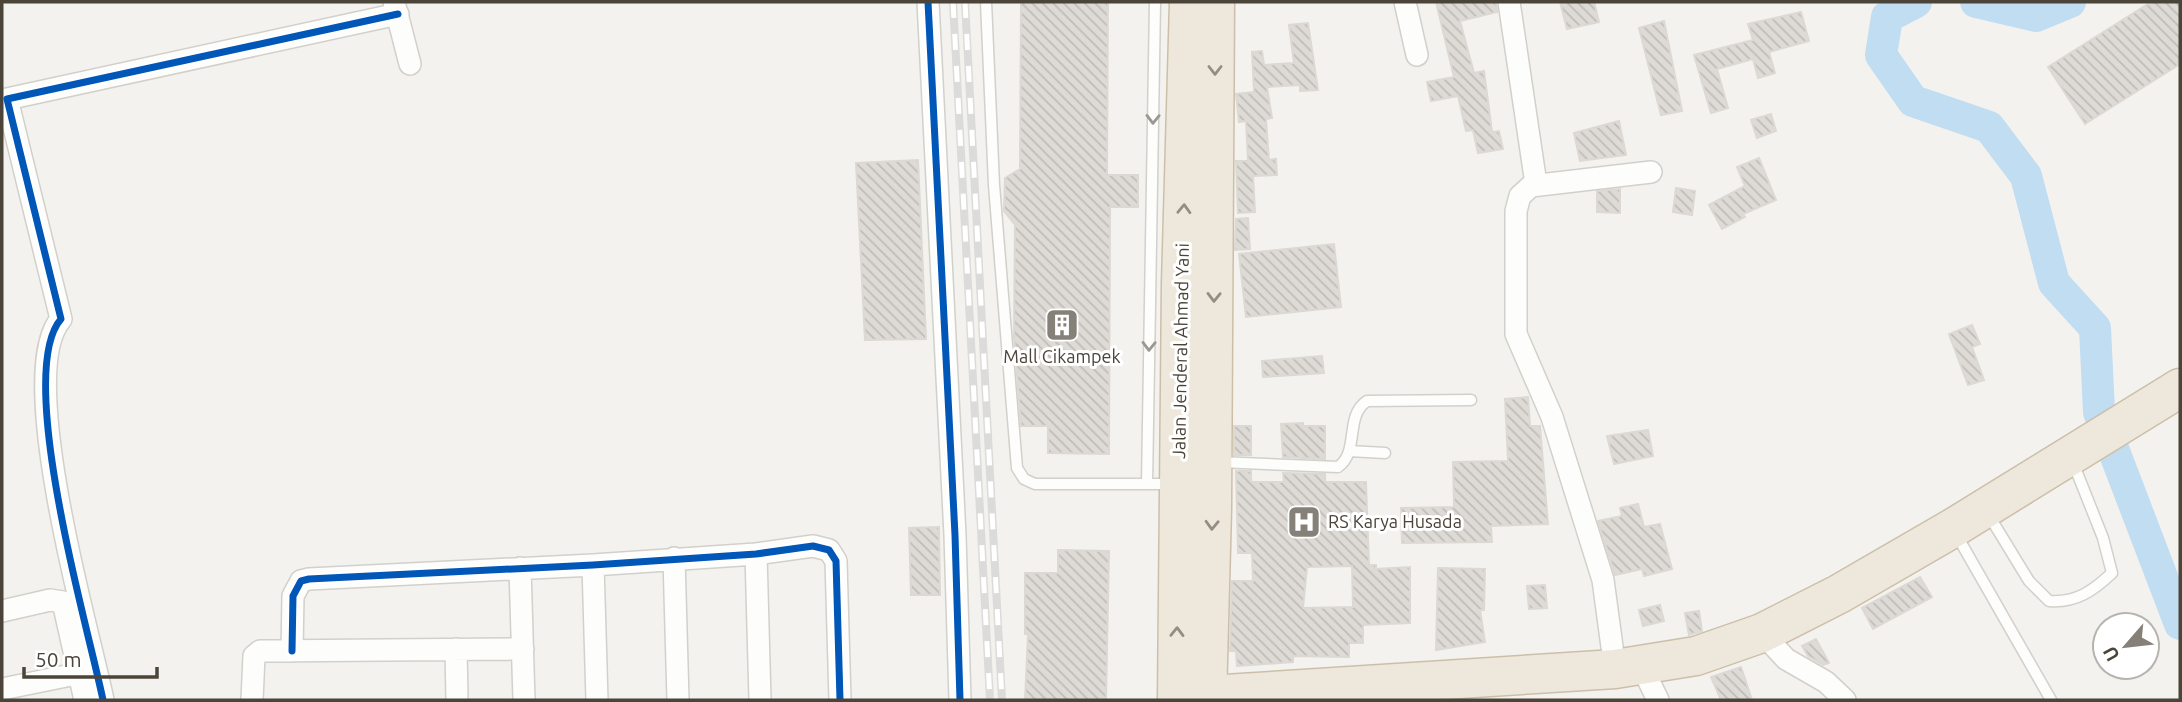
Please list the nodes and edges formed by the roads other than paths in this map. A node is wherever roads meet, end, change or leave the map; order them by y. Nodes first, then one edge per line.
1 (928, 2) edge
2 (986, 2) edge
3 (1155, 2) edge
4 (1189, 2) edge
5 (1215, 2) edge
6 (1405, 2) edge
7 (1509, 2) edge
8 (396, 8) edge
9 (1417, 55) dead end
10 (410, 64) dead end
11 (1651, 172) dead end
12 (1536, 184) junction
13 (1197, 378) junction
14 (2180, 387) edge
15 (1471, 400) dead end
16 (1349, 451) junction
17 (2080, 451) junction
18 (1385, 453) dead end
19 (1213, 462) junction
20 (1163, 484) junction
21 (1985, 509) junction
22 (1953, 528) junction
23 (756, 554) junction
24 (674, 558) junction
25 (593, 565) junction
26 (520, 568) junction
27 (2, 611) edge
28 (1762, 633) junction
29 (456, 649) junction
30 (523, 649) junction
31 (292, 651) junction
32 (1628, 667) junction
33 (80, 673) junction
34 (2, 689) edge
35 (1192, 698) edge
36 (85, 700) edge
37 (103, 700) edge
38 (252, 700) edge
39 (457, 700) edge
40 (524, 700) edge
41 (597, 700) edge
42 (678, 700) edge
43 (760, 700) edge
44 (839, 700) edge
45 (960, 700) edge
46 (1658, 700) edge
47 (1845, 700) edge
48 (2051, 700) edge

1 - 45 street
2 - 20 lane
3 -> 20 lane
13 -> 4 highway, Jalan Jenderal Ahmad Yani
5 -> 13 highway, Jalan Jenderal Ahmad Yani
6 - 9 street
7 - 12 street
8 - 10 street
8 - 37 street
11 - 12 street
12 - 32 street
13 - 19 highway, Jalan Jenderal Ahmad Yani
13 - 20 highway, Jalan Jenderal Ahmad Yani
14 - 17 highway
15 - 16 lane
16 - 18 lane
16 - 19 lane
17 - 21 highway
17 - 21 lane
19 -> 35 highway, Jalan Jenderal Ahmad Yani
35 -> 20 highway, Jalan Jenderal Ahmad Yani
21 - 22 highway
22 - 28 highway
22 - 48 lane
23 - 24 street
23 - 43 street
23 - 44 street
24 - 25 street
24 - 42 street
25 - 26 street
25 - 41 street
26 - 30 street
26 - 31 street
27 - 33 street
28 - 32 highway
28 - 47 street
29 - 30 street
29 - 31 street
29 - 39 street
30 - 40 street
31 - 38 street
32 - 35 highway
32 - 46 street
33 - 34 street
33 - 36 street

